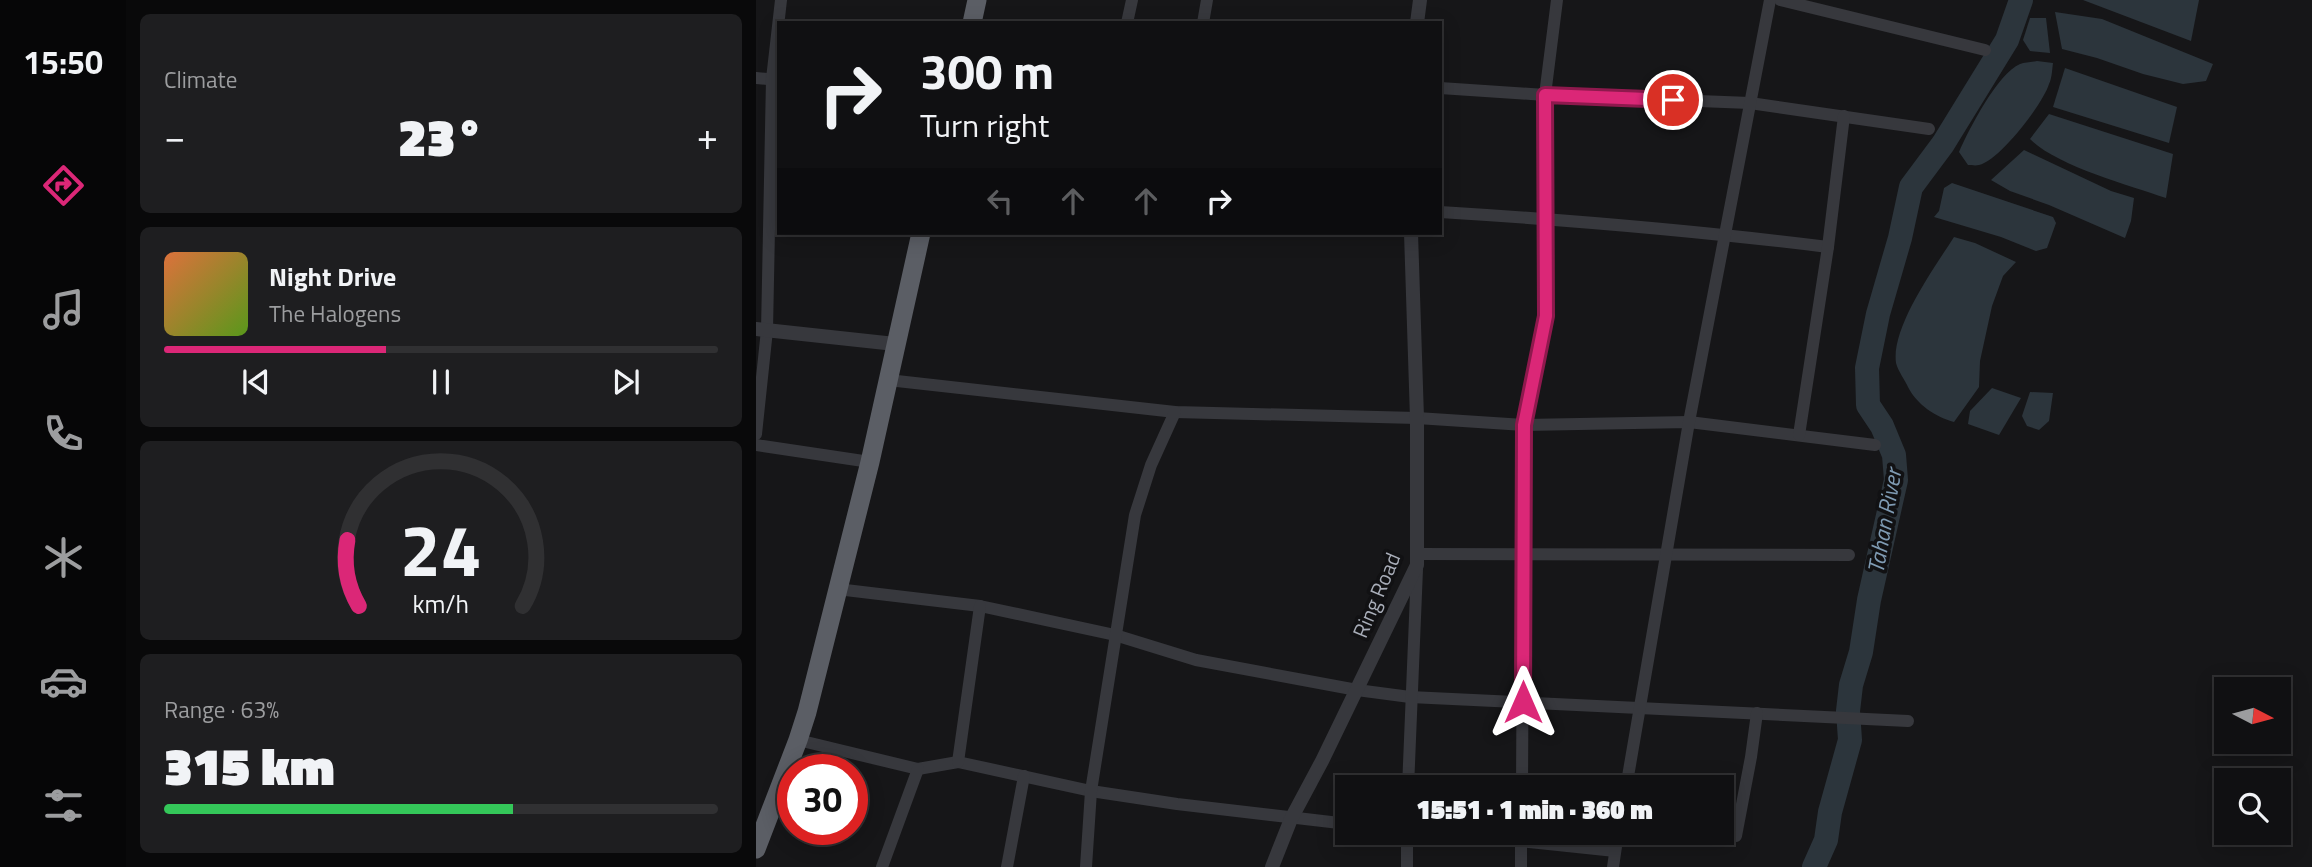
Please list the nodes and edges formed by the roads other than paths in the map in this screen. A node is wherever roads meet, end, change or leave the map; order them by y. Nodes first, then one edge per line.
1 (780, 0) edge
2 (978, 0) edge
3 (1132, 0) edge
4 (1207, 0) edge
5 (1420, 0) edge
6 (1557, 0) edge
7 (1770, 0) edge
8 (1780, 0) edge
9 (779, 21) edge
10 (973, 21) edge
11 (1127, 21) edge
12 (1203, 21) edge
13 (1417, 21) edge
14 (1984, 50) dead end
15 (777, 60) edge
16 (756, 78) edge
17 (776, 80) edge
18 (1442, 88) edge
19 (1545, 95) junction
20 (1750, 103) junction
21 (1844, 116) junction
22 (1929, 129) dead end
23 (1442, 212) edge
24 (1546, 218) junction
25 (1724, 234) junction
26 (921, 235) edge
27 (1411, 235) edge
28 (1828, 247) junction
29 (761, 329) edge
30 (895, 344) junction
31 (888, 380) junction
32 (1175, 412) junction
33 (1417, 418) junction
34 (1689, 422) junction
35 (1524, 425) junction
36 (756, 434) edge
37 (1799, 435) junction
38 (1875, 445) dead end
39 (756, 446) edge
40 (870, 462) junction
41 (1665, 554) junction
42 (1524, 555) junction
43 (1849, 555) dead end
44 (1417, 559) junction
45 (837, 589) junction
46 (980, 606) junction
47 (1115, 635) junction
48 (1357, 690) junction
49 (1410, 697) junction
50 (1523, 702) junction
51 (1640, 707) junction
52 (1757, 713) junction
53 (1908, 721) dead end
54 (798, 740) junction
55 (958, 762) junction
56 (918, 769) junction
57 (1408, 775) edge
58 (1522, 775) edge
59 (1628, 775) edge
60 (1024, 776) junction
61 (1091, 791) junction
62 (1291, 819) junction
63 (1335, 823) edge
64 (1736, 836) dead end
65 (1407, 845) edge
66 (1521, 845) edge
67 (1575, 845) edge
68 (1616, 845) edge
69 (756, 849) edge
70 (1615, 851) junction
71 (883, 867) edge
72 (1007, 867) edge
73 (1086, 867) edge
74 (1272, 867) edge
75 (1407, 867) edge
76 (1521, 867) edge
77 (1613, 867) edge

1 - 9 street
2 - 10 highway
3 - 11 street
4 - 12 street
5 - 13 street
6 - 19 street
7 - 20 street
8 - 14 street
15 - 17 street
16 - 17 street
17 - 29 street
18 - 19 street
19 - 20 street
19 - 24 street
20 - 21 street
20 - 25 street
21 - 22 street
21 - 28 street
23 - 24 street
24 - 25 street
24 - 35 street
25 - 28 street
25 - 34 street
26 - 30 highway
27 - 33 street, Ring Road
28 - 37 street
29 - 30 street
29 - 36 street
30 - 31 highway
31 - 32 street
31 - 40 highway
32 - 33 street
32 - 47 street
33 - 35 street
33 - 44 street, Ring Road
34 - 35 street
34 - 37 street
34 - 41 street
35 - 42 street
37 - 38 street
39 - 40 street
40 - 45 highway
41 - 42 street
41 - 43 street
41 - 51 street
42 - 44 street
42 - 50 street
44 - 48 street, Ring Road
44 - 49 street
45 - 46 street
45 - 54 highway
46 - 47 street
46 - 55 street
47 - 48 street
47 - 61 street
48 - 49 street
48 - 62 street, Ring Road
49 - 50 street
49 - 57 street
50 - 51 street
50 - 58 street
51 - 52 street
51 - 59 street
52 - 53 street
52 - 64 street
54 - 56 street
54 - 69 highway
55 - 56 street
55 - 60 street
56 - 71 street
60 - 61 street
60 - 72 street
61 - 62 street
61 - 73 street
62 - 63 street
62 - 74 street, Ring Road
65 - 75 street
66 - 76 street
67 - 70 street
68 - 70 street
70 - 77 street

